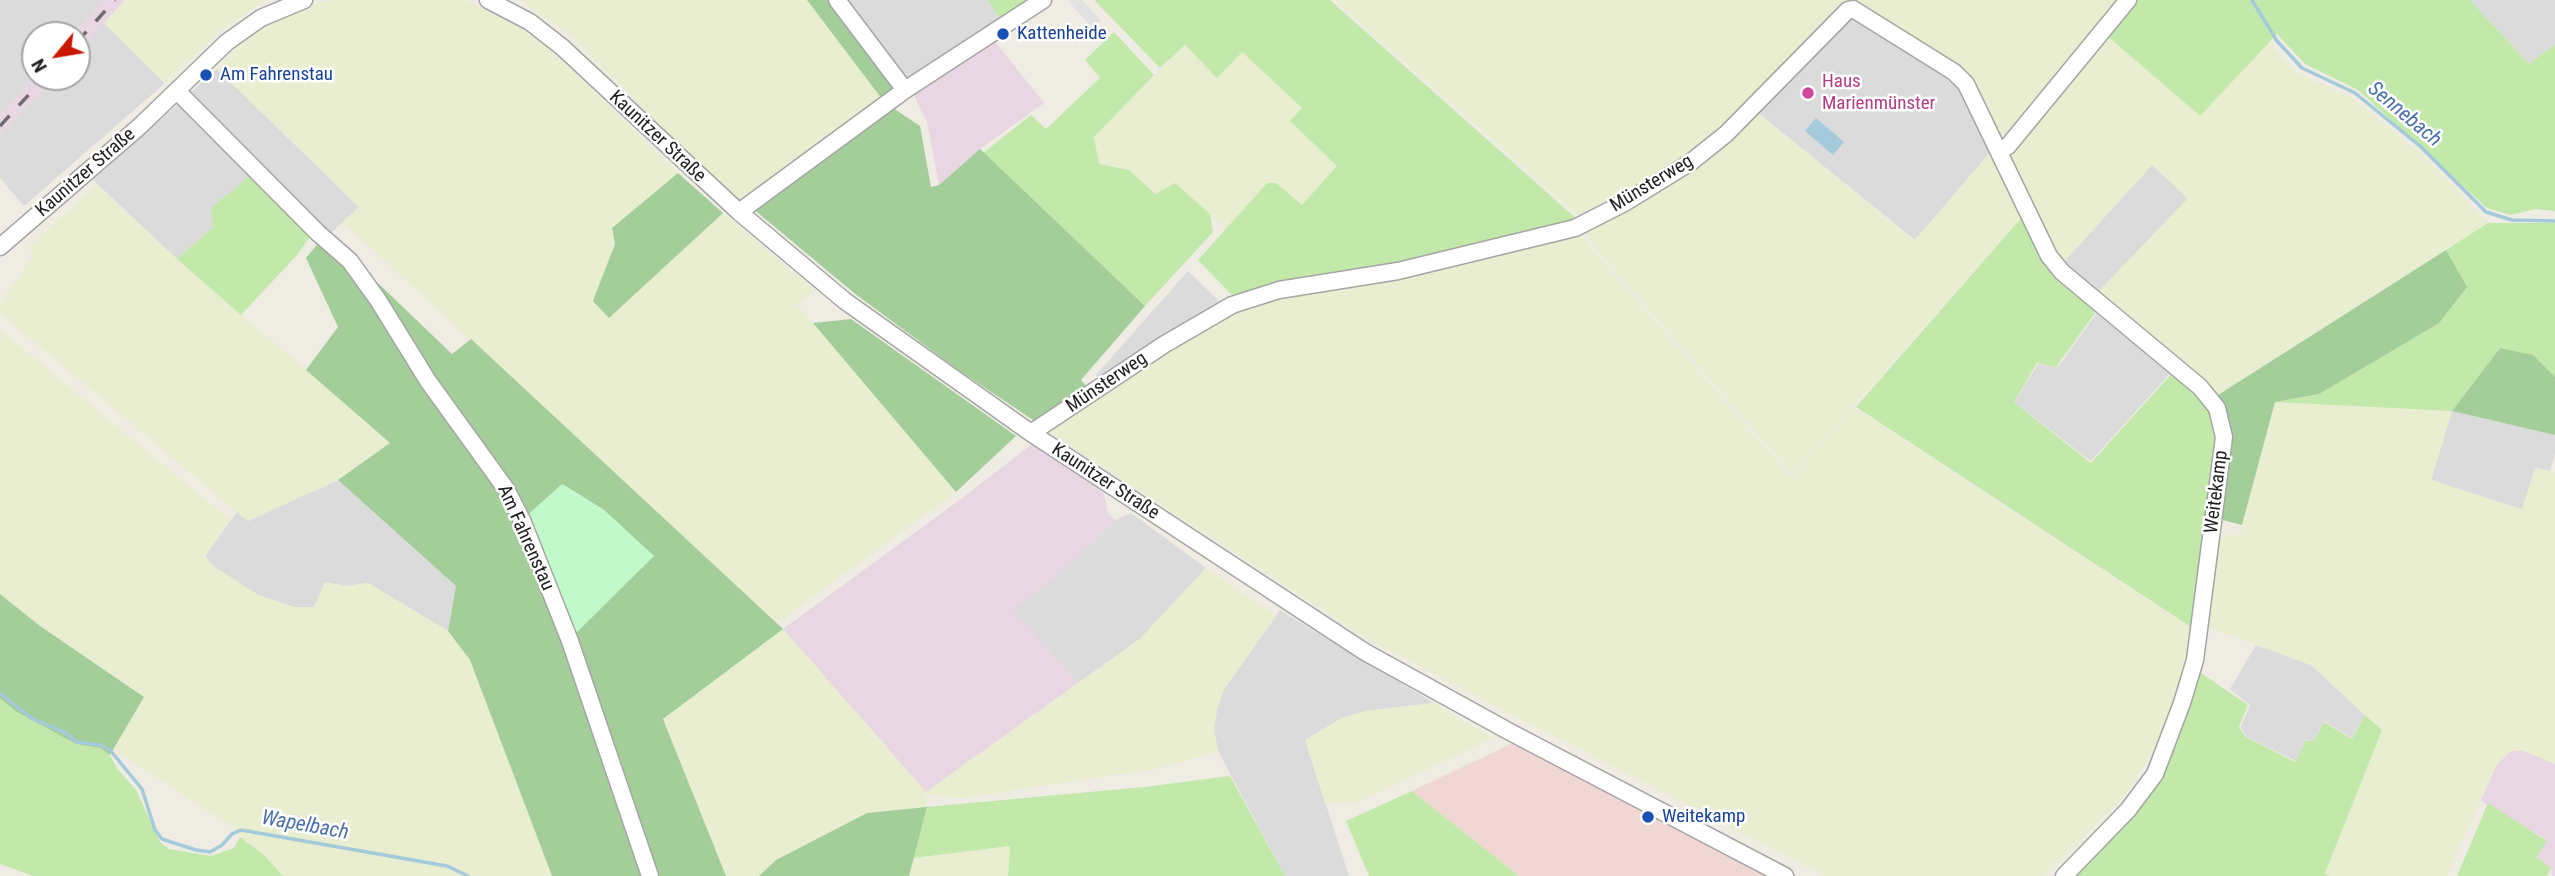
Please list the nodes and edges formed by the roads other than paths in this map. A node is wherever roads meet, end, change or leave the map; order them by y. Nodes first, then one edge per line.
1 (304, 0) edge
2 (488, 0) edge
3 (837, 0) edge
4 (1043, 0) edge
5 (2128, 0) edge
6 (905, 90) junction
7 (177, 92) junction
8 (2000, 152) junction
9 (739, 212) junction
10 (0, 247) edge
11 (1031, 433) junction
12 (650, 876) edge
13 (1785, 876) edge
14 (2064, 876) edge

1 - 7 street, Kaunitzer Straße
2 - 9 street, Kaunitzer Straße
3 - 6 street
4 - 6 street
5 - 8 street
6 - 9 street
7 - 10 street, Kaunitzer Straße
7 - 12 street, Am Fahrenstau
8 - 11 street, Münsterweg
8 - 14 street, Weitekamp
9 - 11 street, Kaunitzer Straße
11 - 13 street, Kaunitzer Straße

